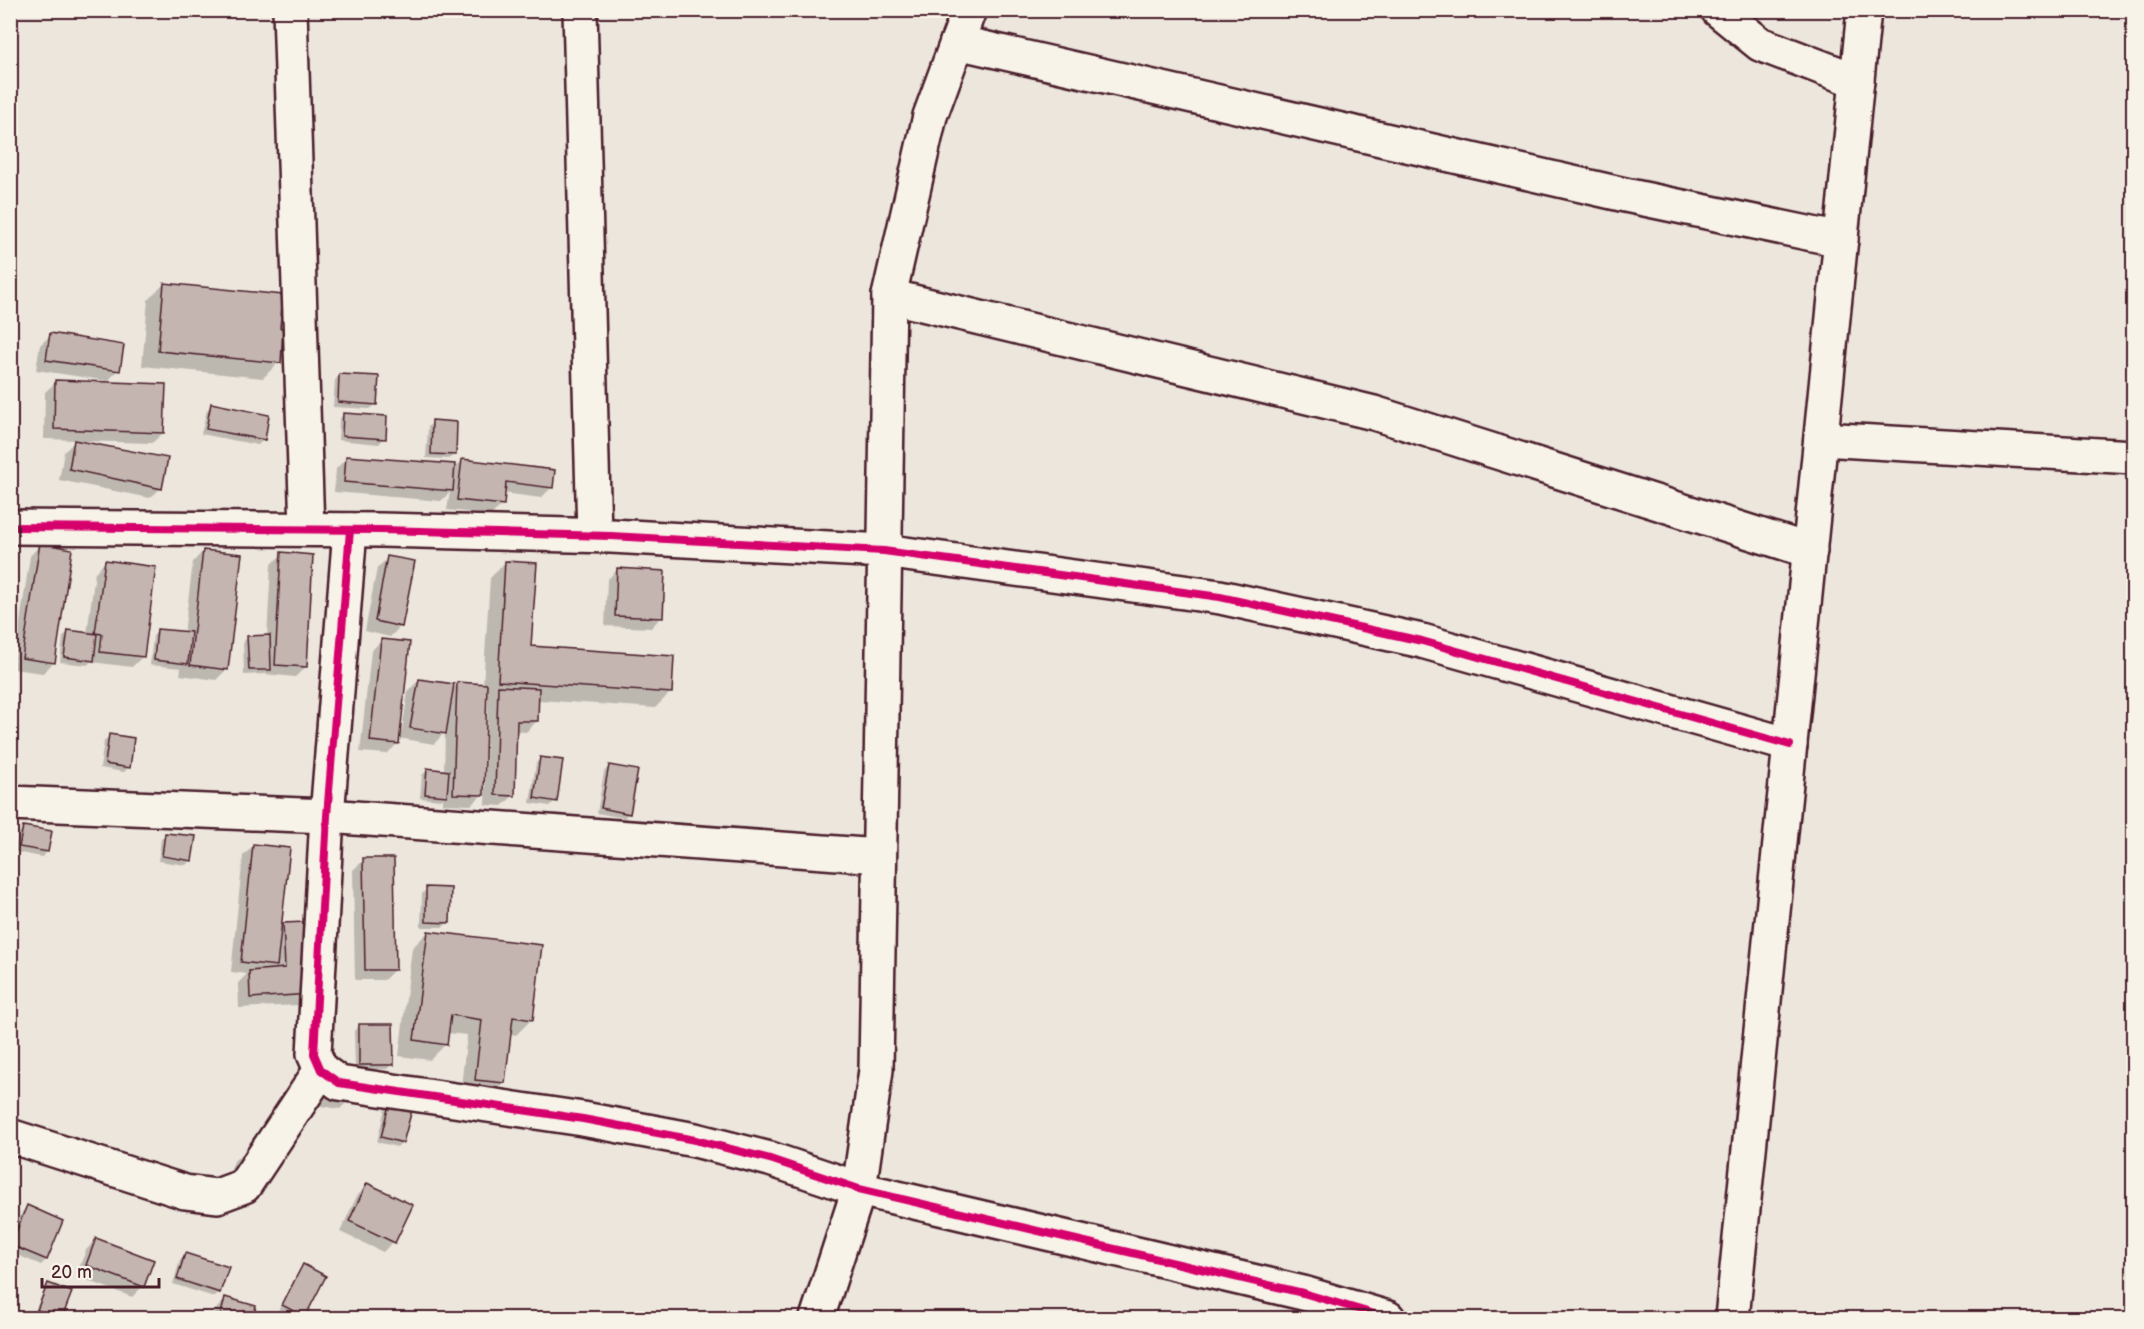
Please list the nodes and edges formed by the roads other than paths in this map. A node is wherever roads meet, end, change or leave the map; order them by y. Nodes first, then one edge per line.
1 (290, 10) edge
2 (580, 10) edge
3 (969, 10) edge
4 (1718, 10) edge
5 (1864, 10) edge
6 (957, 42) junction
7 (1857, 81) junction
8 (1841, 240) junction
9 (889, 296) junction
10 (1821, 439) junction
11 (2133, 457) edge
12 (10, 527) edge
13 (307, 529) junction
14 (350, 530) junction
15 (594, 535) junction
16 (884, 551) junction
17 (1810, 551) junction
18 (1790, 745) junction
19 (10, 802) edge
20 (327, 816) junction
21 (879, 856) junction
22 (321, 1070) junction
23 (10, 1136) edge
24 (859, 1189) junction
25 (817, 1318) edge
26 (1388, 1318) edge
27 (1732, 1318) edge

1 - 13 street
2 - 15 street
3 - 6 street
4 - 7 street
5 - 7 street
6 - 8 street
6 - 9 street
7 - 8 street
8 - 10 street
9 - 16 street
9 - 17 street
10 - 11 street
10 - 17 street
12 - 13 street
13 - 14 street
14 - 15 street
14 - 20 street
15 - 16 street
16 - 18 street
16 - 21 street
17 - 18 street
18 - 27 street
19 - 20 street
20 - 21 street
20 - 22 street
21 - 24 street
22 - 23 street
22 - 24 street
24 - 25 street
24 - 26 street

